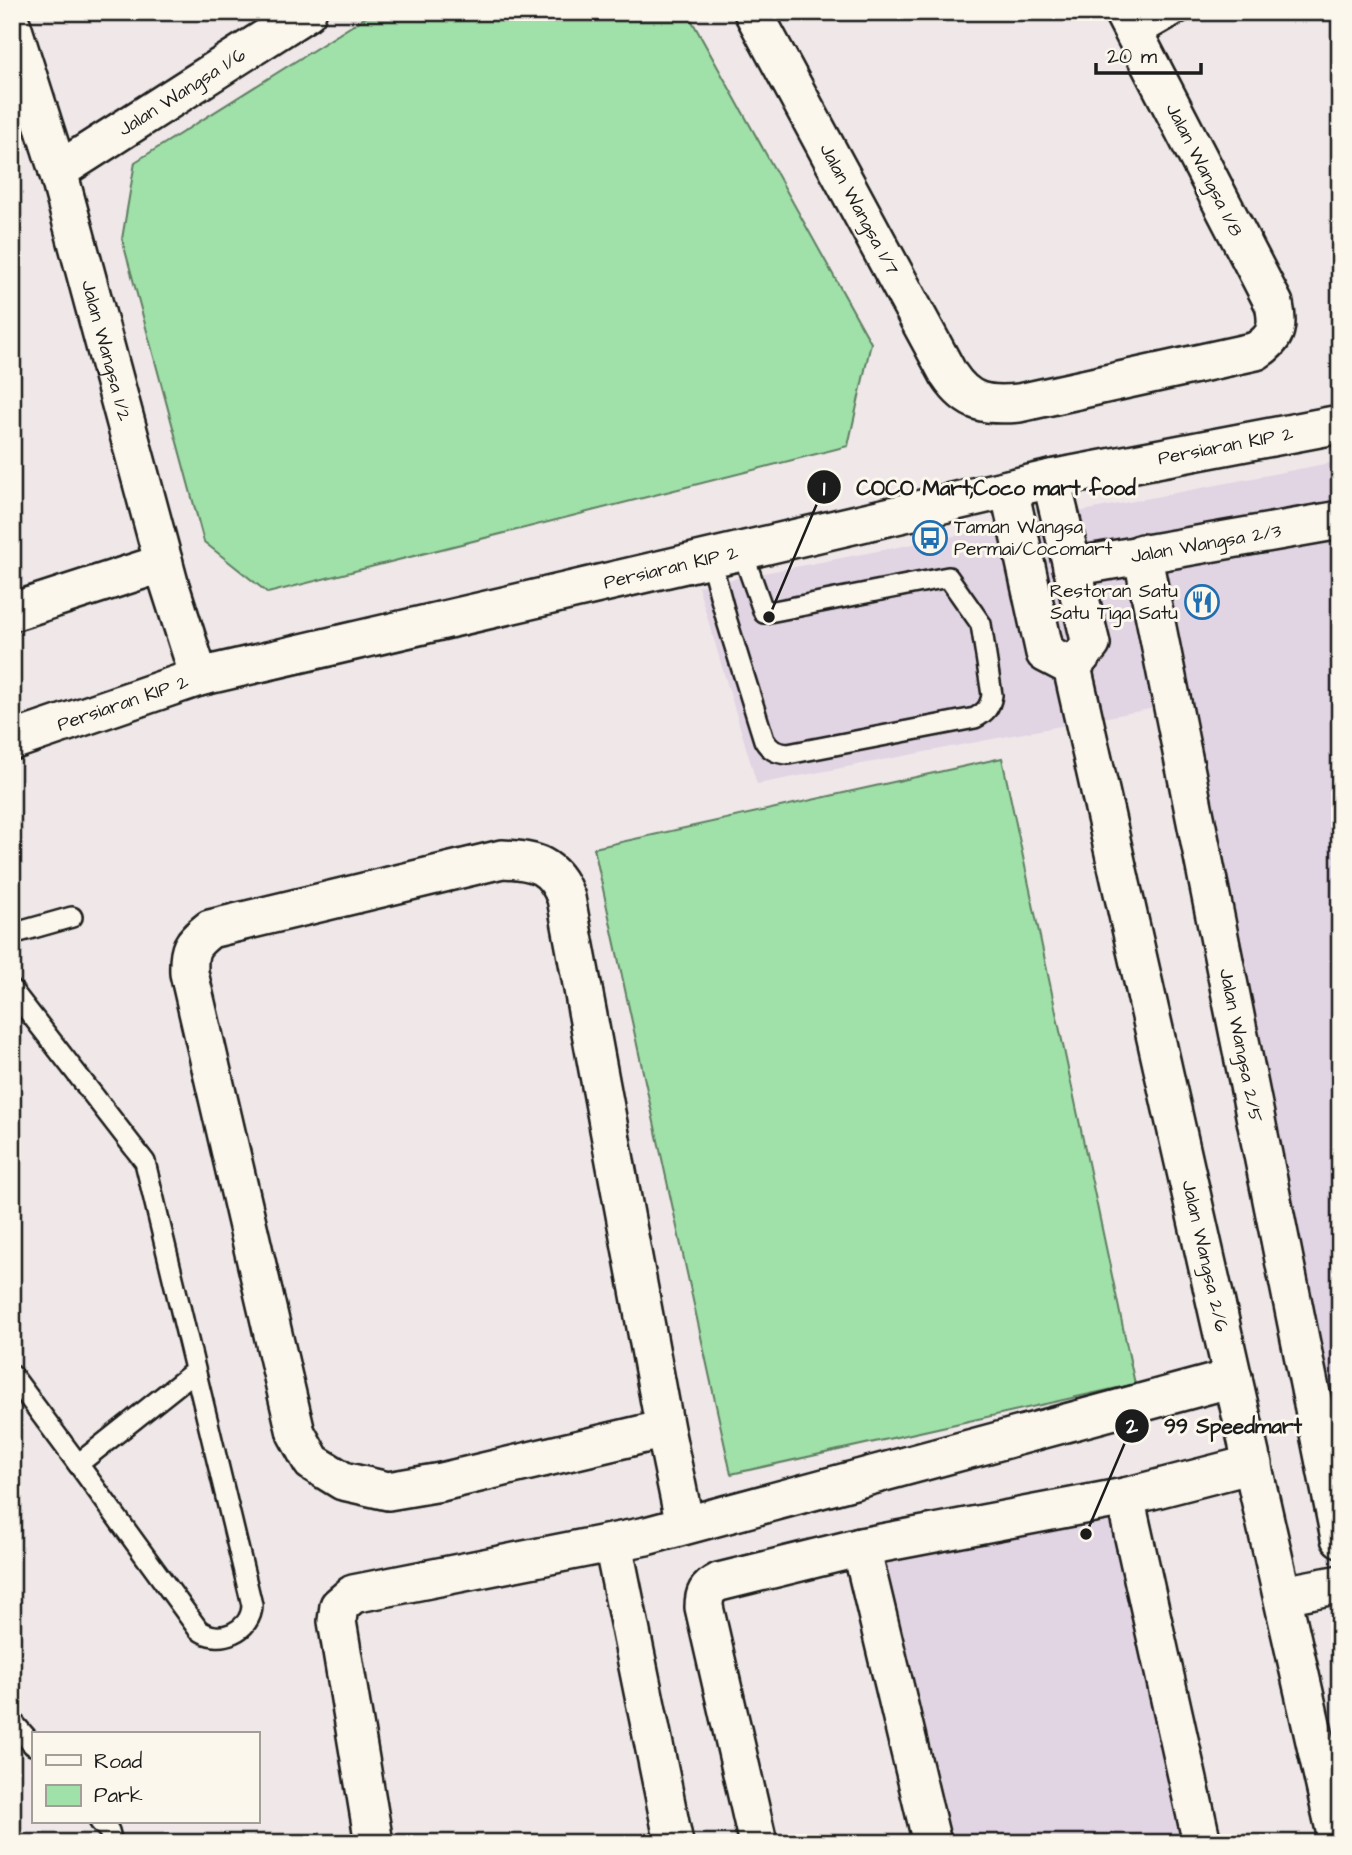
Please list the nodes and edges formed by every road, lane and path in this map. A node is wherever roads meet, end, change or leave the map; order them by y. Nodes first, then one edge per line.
1 (307, 12) edge
2 (752, 12) edge
3 (1181, 12) edge
4 (1129, 25) edge
5 (12, 26) edge
6 (58, 171) junction
7 (1275, 329) joint
8 (1340, 424) edge
9 (1051, 479) junction
10 (1009, 489) junction
11 (1340, 520) edge
12 (1142, 553) junction
13 (726, 555) junction
14 (164, 563) junction
15 (1072, 567) junction
16 (12, 612) edge
17 (1072, 667) junction
18 (198, 677) junction
19 (12, 741) edge
20 (72, 917) dead end
21 (12, 933) edge
22 (12, 990) edge
23 (195, 1371) junction
24 (12, 1375) edge
25 (1233, 1378) junction
26 (665, 1429) junction
27 (78, 1464) junction
28 (1253, 1464) junction
29 (1125, 1497) junction
30 (685, 1525) junction
31 (1340, 1538) edge
32 (613, 1544) junction
33 (861, 1547) junction
34 (1340, 1584) edge
35 (1283, 1595) junction
36 (12, 1721) edge
37 (32, 1744) edge
38 (102, 1824) edge
39 (112, 1843) edge
40 (374, 1843) edge
41 (674, 1843) edge
42 (758, 1843) edge
43 (932, 1843) edge
44 (1202, 1843) edge
45 (1339, 1843) edge

1 - 6 street, Jalan Wangsa 1/6
2 - 7 street, Jalan Wangsa 1/7
3 - 4 lane
4 - 7 street, Jalan Wangsa 1/8
5 - 6 street, Jalan Wangsa 1/2
6 - 14 street, Jalan Wangsa 1/2
8 - 9 street, Persiaran KIP 2
9 - 10 street, Persiaran KIP 2
9 - 15 street
10 - 13 street, Persiaran KIP 2
10 - 17 street
11 - 12 street, Jalan Wangsa 2/3
12 - 15 street, Jalan Wangsa 2/3
12 - 31 street, Jalan Wangsa 2/5
13 - 13 lane
13 - 18 street, Persiaran KIP 2
14 - 16 street
14 - 18 street, Jalan Wangsa 1/2
15 - 17 street
17 - 25 street, Jalan Wangsa 2/6
18 - 19 street, Persiaran KIP 2
20 - 21 lane
22 - 23 lane
23 - 27 lane
23 - 27 lane
24 - 27 lane
25 - 28 street, Jalan Wangsa 2/6
25 - 30 street
26 - 26 street
26 - 30 street
28 - 29 street
28 - 35 street, Jalan Wangsa 2/6
29 - 33 street
29 - 44 street
30 - 32 street
32 - 40 street
32 - 41 street
33 - 42 street
33 - 43 street
34 - 35 street
35 - 45 street, Jalan Wangsa 2/6
36 - 37 lane
38 - 39 lane

